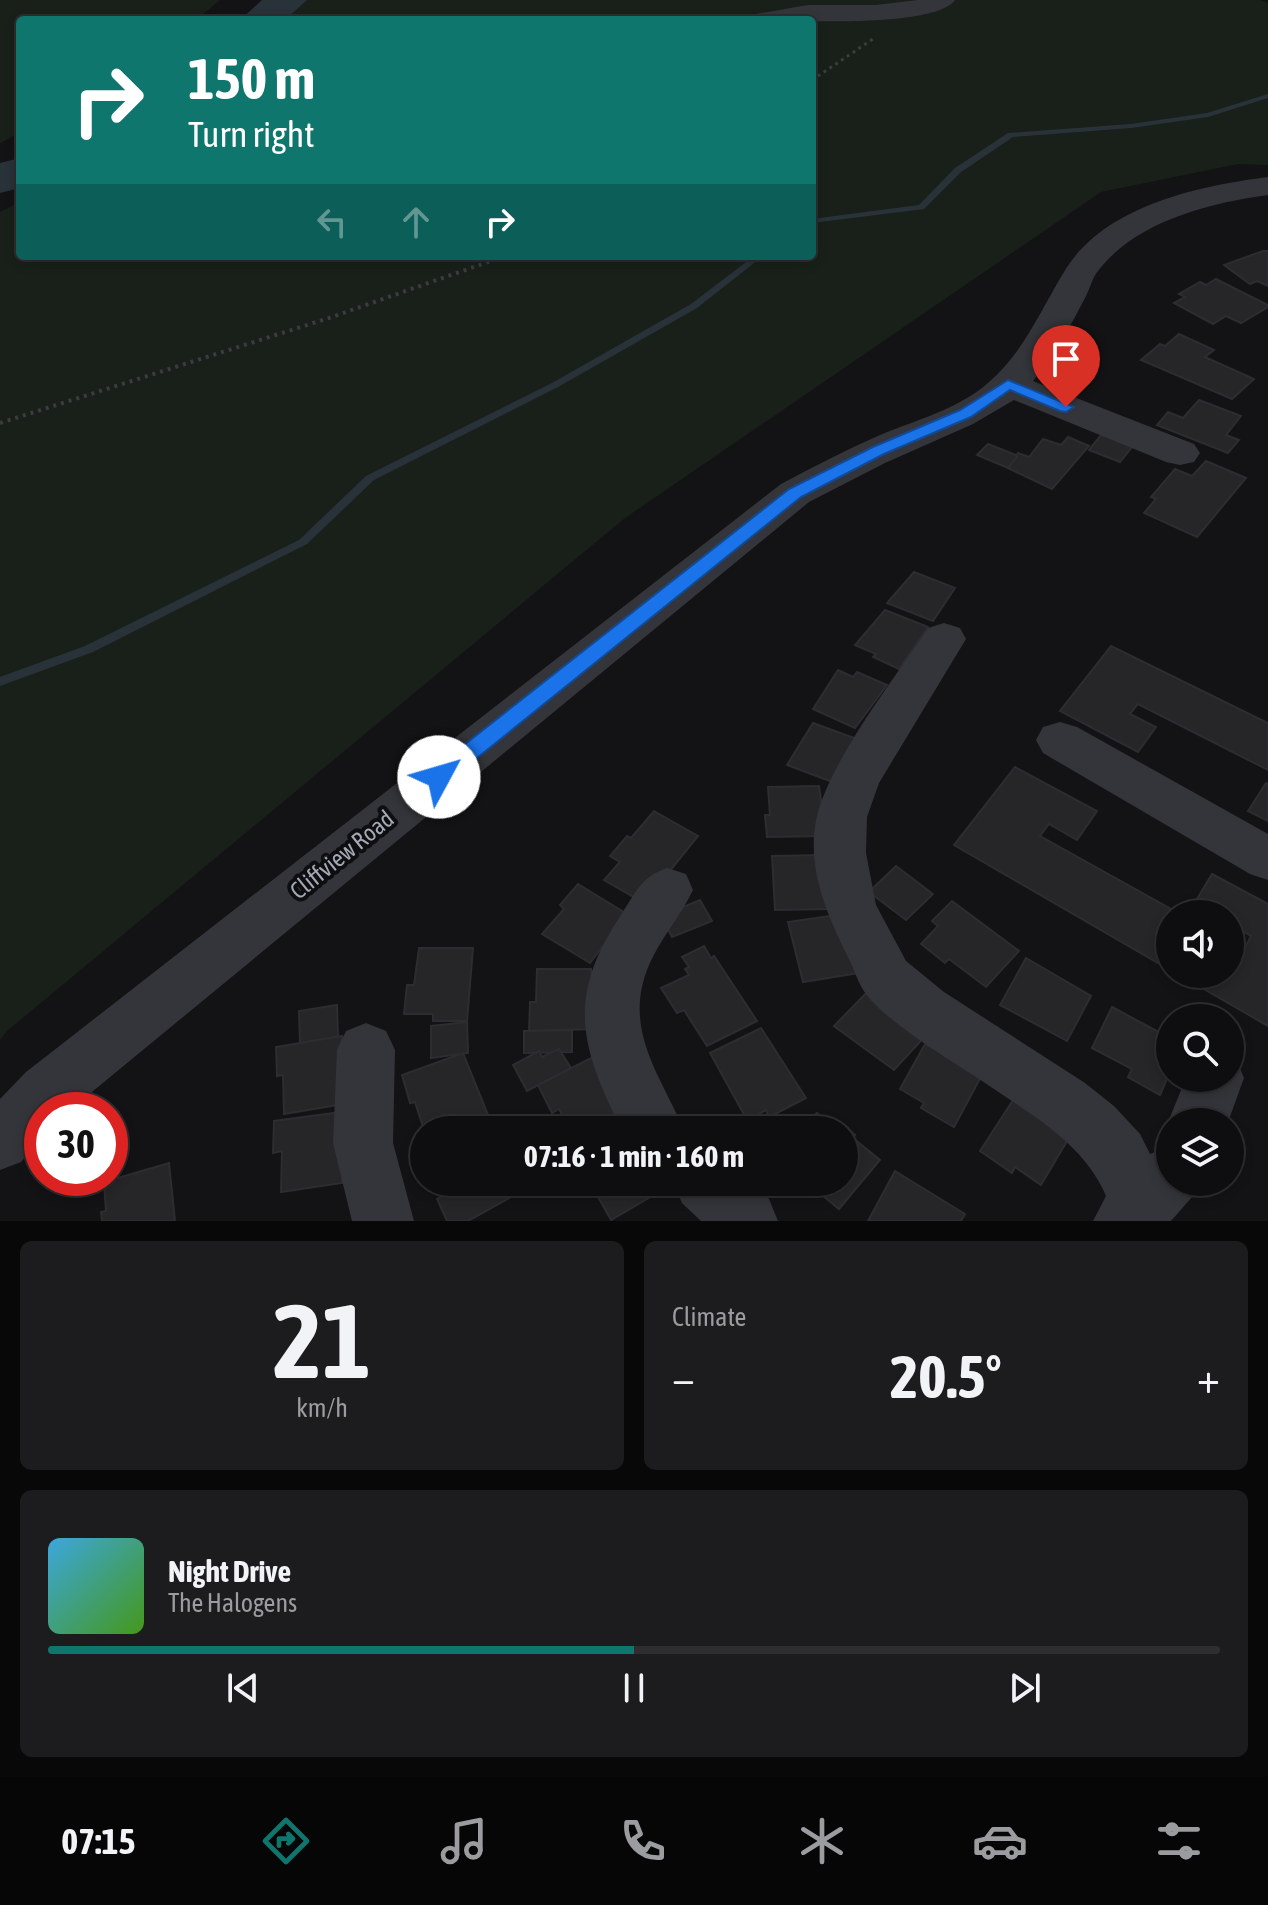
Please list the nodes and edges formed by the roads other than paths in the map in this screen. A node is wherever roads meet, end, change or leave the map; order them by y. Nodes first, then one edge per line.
1 (942, 0) edge
2 (780, 16) edge
3 (1268, 186) edge
4 (1008, 384) junction
5 (1180, 453) dead end
6 (944, 639) dead end
7 (1060, 740) dead end
8 (1268, 859) edge
9 (667, 890) dead end
10 (366, 1050) dead end
11 (645, 1116) edge
12 (0, 1141) edge
13 (719, 1196) edge
14 (1145, 1201) edge
15 (383, 1221) edge
16 (747, 1221) edge

1 - 2 street
3 - 4 street, Cliffview Road
4 - 5 street
4 - 12 street, Cliffview Road
6 - 14 street
7 - 8 street
9 - 11 street
10 - 15 street
13 - 16 street

